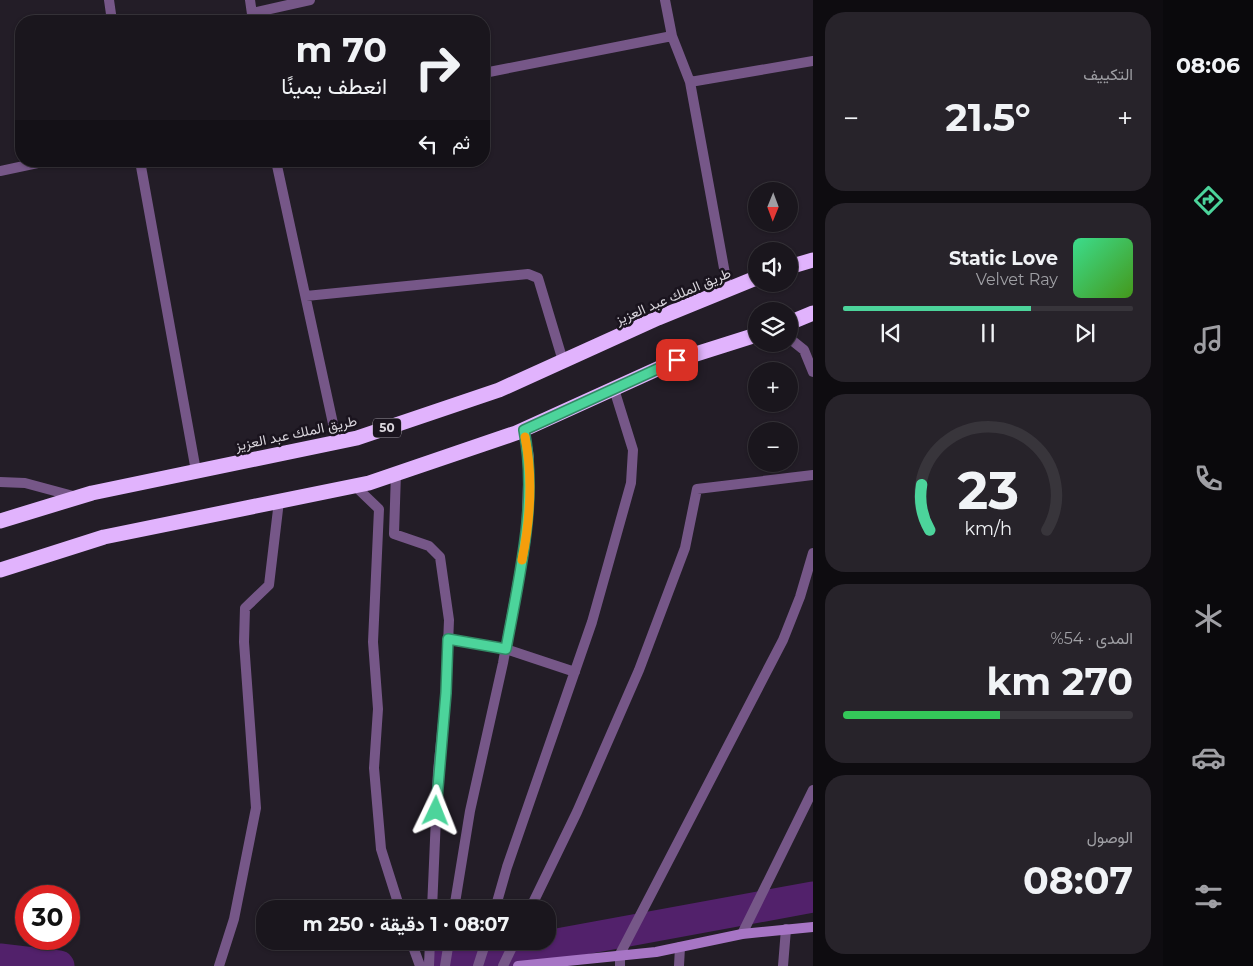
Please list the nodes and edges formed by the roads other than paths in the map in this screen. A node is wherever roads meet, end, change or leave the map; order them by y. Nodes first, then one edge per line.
1 (109, 0) edge
2 (250, 0) edge
3 (310, 0) edge
4 (665, 0) edge
5 (111, 15) edge
6 (252, 15) edge
7 (259, 15) edge
8 (672, 36) junction
9 (813, 61) edge
10 (490, 72) edge
11 (690, 82) junction
12 (19, 167) edge
13 (141, 167) edge
14 (277, 167) edge
15 (0, 171) edge
16 (813, 260) edge
17 (798, 264) edge
18 (748, 281) edge
19 (728, 290) junction
20 (306, 296) junction
21 (813, 313) edge
22 (798, 319) edge
23 (748, 337) edge
24 (798, 345) edge
25 (563, 361) junction
26 (813, 372) edge
27 (614, 389) junction
28 (524, 430) junction
29 (337, 442) junction
30 (196, 471) junction
31 (396, 473) junction
32 (813, 475) edge
33 (0, 482) edge
34 (355, 486) junction
35 (77, 498) junction
36 (279, 501) junction
37 (0, 521) edge
38 (813, 553) edge
39 (0, 570) edge
40 (448, 639) junction
41 (506, 649) junction
42 (574, 672) junction
43 (813, 790) edge
44 (397, 900) edge
45 (432, 900) edge
46 (455, 900) edge
47 (498, 900) edge
48 (534, 900) edge
49 (813, 926) edge
50 (786, 929) junction
51 (742, 934) junction
52 (680, 947) junction
53 (414, 950) edge
54 (430, 950) edge
55 (448, 950) edge
56 (483, 950) edge
57 (510, 950) edge
58 (620, 954) junction
59 (218, 966) edge
60 (420, 966) edge
61 (429, 966) edge
62 (445, 966) edge
63 (478, 966) edge
64 (502, 966) edge
65 (518, 966) edge
66 (620, 966) edge
67 (679, 966) edge
68 (783, 966) edge

1 - 5 street
2 - 6 street
3 - 7 street
4 - 8 street
8 - 10 street
8 - 11 street
9 - 11 street
11 - 19 street
12 - 15 street
13 - 30 street
14 - 20 street
16 - 17 highway
18 - 19 highway, طريق الملك عبد العزيز / 50
19 - 25 highway, طريق الملك عبد العزيز / 50
20 - 25 street
20 - 29 street
21 - 22 highway
23 - 27 highway
24 - 26 street
25 - 29 highway, طريق الملك عبد العزيز / 50
27 - 28 highway
27 - 42 street
28 - 31 highway
28 - 41 street
29 - 30 highway, طريق الملك عبد العزيز / 50
30 - 35 highway, طريق الملك عبد العزيز / 50
31 - 34 highway
31 - 40 street
32 - 48 street
33 - 35 street
34 - 36 highway
34 - 44 street
35 - 37 highway, طريق الملك عبد العزيز / 50
36 - 39 highway
36 - 59 street
38 - 58 street
40 - 41 street
40 - 45 street
41 - 42 street
41 - 46 street
42 - 47 street
43 - 51 street
49 - 50 street
50 - 51 street
50 - 68 street
51 - 52 street
52 - 58 street
52 - 67 street
53 - 60 street
54 - 61 street
55 - 62 street
56 - 63 street
57 - 64 street
58 - 65 street
58 - 66 street

